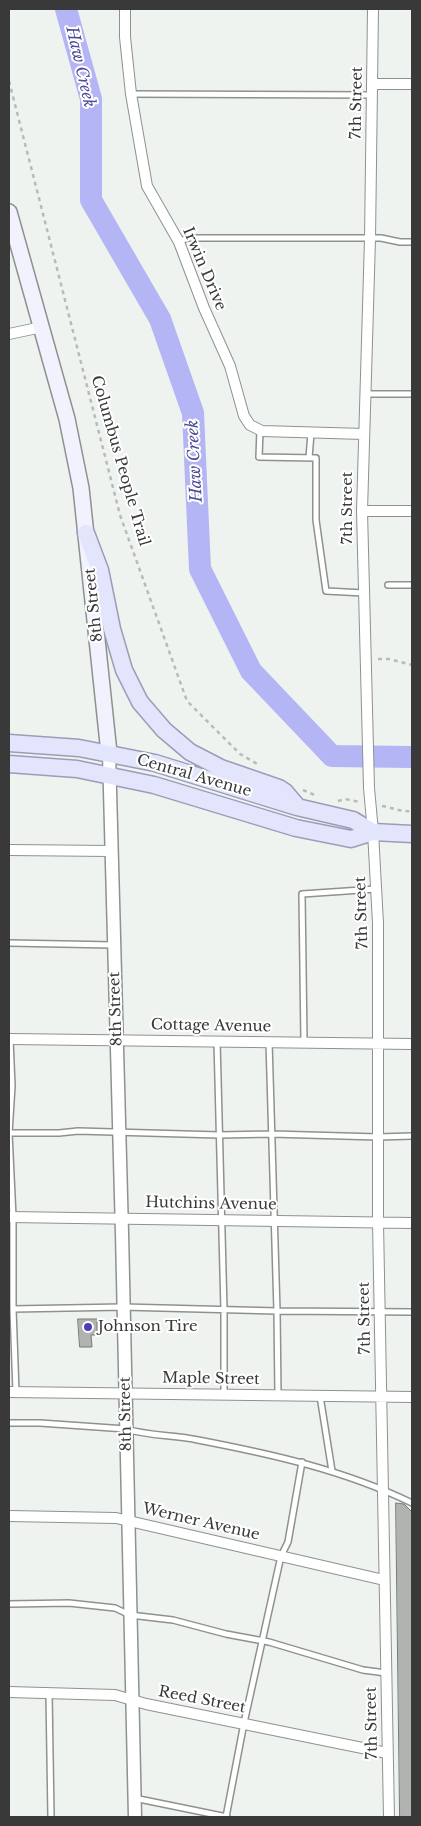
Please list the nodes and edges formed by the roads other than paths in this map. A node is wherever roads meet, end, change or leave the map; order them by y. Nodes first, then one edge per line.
1 (126, 9) edge
2 (374, 9) edge
3 (412, 84) edge
4 (373, 89) junction
5 (131, 94) junction
6 (9, 212) edge
7 (370, 239) junction
8 (179, 242) junction
9 (412, 242) edge
10 (42, 327) junction
11 (9, 334) edge
12 (365, 394) junction
13 (412, 394) edge
14 (260, 430) junction
15 (311, 432) junction
16 (364, 434) junction
17 (309, 458) junction
18 (362, 511) junction
19 (412, 511) edge
20 (86, 533) junction
21 (388, 585) dead end
22 (412, 585) edge
23 (364, 593) junction
24 (9, 743) edge
25 (109, 753) junction
26 (9, 764) edge
27 (110, 775) junction
28 (297, 807) junction
29 (373, 832) junction
30 (412, 834) edge
31 (9, 850) edge
32 (112, 852) junction
33 (376, 889) junction
34 (9, 943) edge
35 (114, 945) junction
36 (10, 1039) edge
37 (117, 1040) junction
38 (217, 1041) junction
39 (270, 1042) junction
40 (304, 1042) junction
41 (377, 1043) junction
42 (412, 1044) edge
43 (120, 1132) junction
44 (9, 1133) edge
45 (272, 1134) junction
46 (219, 1135) junction
47 (412, 1136) edge
48 (378, 1137) junction
49 (11, 1217) edge
50 (122, 1218) junction
51 (221, 1220) junction
52 (273, 1220) junction
53 (378, 1222) junction
54 (412, 1223) edge
55 (123, 1307) junction
56 (13, 1309) junction
57 (224, 1310) junction
58 (277, 1311) junction
59 (380, 1311) junction
60 (412, 1312) edge
61 (12, 1392) edge
62 (125, 1393) junction
63 (224, 1394) junction
64 (278, 1395) junction
65 (320, 1396) junction
66 (381, 1396) junction
67 (412, 1397) edge
68 (9, 1423) edge
69 (126, 1429) junction
70 (302, 1462) junction
71 (332, 1471) junction
72 (383, 1489) junction
73 (412, 1503) edge
74 (9, 1516) edge
75 (128, 1521) junction
76 (281, 1556) junction
77 (384, 1580) junction
78 (9, 1604) edge
79 (130, 1615) junction
80 (262, 1642) junction
81 (386, 1673) junction
82 (9, 1692) edge
83 (48, 1693) junction
84 (132, 1700) junction
85 (244, 1724) junction
86 (387, 1753) junction
87 (134, 1798) junction
88 (51, 1817) edge
89 (135, 1817) edge
90 (226, 1817) edge
91 (389, 1817) edge

1 - 5 street, Irwin Drive
2 - 4 street, 7th Street
3 - 4 street
4 - 5 lane
4 - 7 street, 7th Street
5 - 8 street, Irwin Drive
6 - 10 main road, 8th Street
7 - 8 lane
7 - 9 lane
7 - 12 street, 7th Street
8 - 14 street, Irwin Drive
10 - 11 street
10 - 20 main road, 8th Street
12 - 13 lane
12 - 16 street, 7th Street
14 - 15 street
14 - 17 lane
15 - 16 street
15 - 17 lane
16 - 18 street, 7th Street
17 - 23 lane
18 - 19 street
18 - 23 street, 7th Street
20 - 25 main road, 8th Street
20 - 28 main road
21 - 22 lane
23 - 29 street, 7th Street
24 - 25 main road, Central Avenue
25 - 27 street, 8th Street
25 - 28 main road, Central Avenue
26 - 27 main road, Central Avenue
27 - 29 main road, Central Avenue
27 - 32 street, 8th Street
28 - 29 main road, Central Avenue
29 - 30 main road, Central Avenue
29 - 33 street, 7th Street
31 - 32 street
32 - 35 street, 8th Street
33 - 40 lane
33 - 41 street, 7th Street
34 - 35 lane
35 - 37 street, 8th Street
36 - 37 street, Cottage Avenue
36 - 44 lane
37 - 38 street, Cottage Avenue
37 - 43 street, 8th Street
38 - 39 street, Cottage Avenue
38 - 46 lane
39 - 40 street, Cottage Avenue
39 - 45 lane
40 - 41 street, Cottage Avenue
41 - 42 street, Cottage Avenue
41 - 48 street, 7th Street
43 - 44 lane
43 - 46 lane
43 - 50 street, 8th Street
44 - 49 lane
45 - 46 lane
45 - 48 lane
45 - 52 lane
46 - 51 lane
47 - 48 lane
48 - 53 street, 7th Street
49 - 50 street, Hutchins Avenue
49 - 56 lane
50 - 51 street, Hutchins Avenue
50 - 55 street, 8th Street
51 - 52 street, Hutchins Avenue
51 - 57 lane
52 - 53 street, Hutchins Avenue
52 - 58 lane
53 - 54 street, Hutchins Avenue
53 - 59 street, 7th Street
55 - 56 lane
55 - 57 lane
55 - 62 street, 8th Street
56 - 61 lane
57 - 58 lane
57 - 63 lane
58 - 59 lane
58 - 64 lane
59 - 60 lane
59 - 66 street, 7th Street
61 - 62 street, Maple Street
62 - 63 street, Maple Street
62 - 69 street, 8th Street
63 - 64 street, Maple Street
64 - 65 street, Maple Street
65 - 66 street, Maple Street
65 - 71 lane
66 - 67 street, Maple Street
66 - 72 street, 7th Street
68 - 69 lane
69 - 70 lane
69 - 75 street, 8th Street
70 - 71 lane
70 - 76 lane
71 - 72 lane
72 - 73 lane
72 - 77 street, 7th Street
74 - 75 street, Werner Avenue
75 - 76 street, Werner Avenue
75 - 79 street, 8th Street
76 - 77 street, Werner Avenue
76 - 80 lane
77 - 81 street, 7th Street
78 - 79 lane
79 - 80 lane
79 - 84 street, 8th Street
80 - 81 lane
80 - 85 lane
81 - 86 street, 7th Street
82 - 83 street, Reed Street
83 - 84 street, Reed Street
83 - 88 lane
84 - 85 street, Reed Street
84 - 87 street, 8th Street
85 - 86 street, Reed Street
85 - 90 lane
86 - 91 street, 7th Street
87 - 89 street, 8th Street
87 - 90 lane

